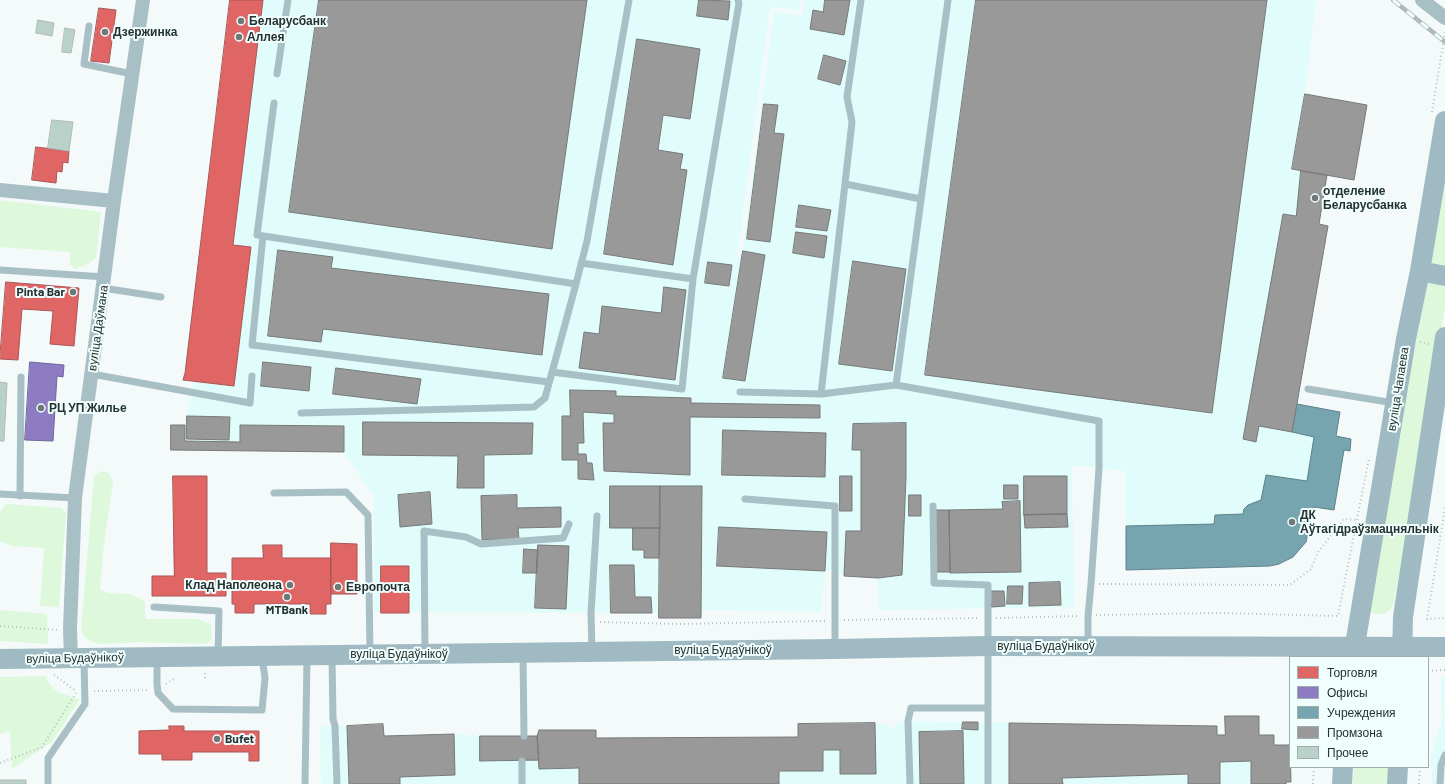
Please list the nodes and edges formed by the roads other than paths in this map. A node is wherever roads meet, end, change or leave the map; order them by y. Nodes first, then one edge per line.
1 (143, 0) edge
2 (288, 0) edge
3 (629, 0) edge
4 (738, 0) edge
5 (861, 0) edge
6 (948, 0) edge
7 (1422, 0) edge
8 (1445, 18) edge
9 (89, 26) dead end
10 (132, 74) junction
11 (277, 74) dead end
12 (274, 103) dead end
13 (1445, 121) edge
14 (845, 184) junction
15 (0, 190) edge
16 (921, 200) junction
17 (114, 201) junction
18 (263, 236) junction
19 (581, 263) junction
20 (0, 270) edge
21 (1420, 271) junction
22 (1445, 276) edge
23 (693, 279) junction
24 (104, 282) junction
25 (576, 284) junction
26 (161, 297) dead end
27 (1445, 337) edge
28 (552, 372) junction
29 (92, 374) junction
30 (252, 376) dead end
31 (21, 377) dead end
32 (549, 382) junction
33 (896, 385) junction
34 (1308, 389) dead end
35 (740, 392) dead end
36 (820, 394) junction
37 (1396, 403) junction
38 (301, 413) dead end
39 (274, 493) dead end
40 (0, 494) edge
41 (20, 496) junction
42 (75, 498) junction
43 (745, 499) dead end
44 (933, 506) dead end
45 (597, 516) dead end
46 (569, 524) dead end
47 (154, 607) dead end
48 (987, 646) junction
49 (1088, 647) junction
50 (1445, 647) edge
51 (835, 650) junction
52 (592, 651) junction
53 (1353, 652) edge
54 (1402, 652) edge
55 (425, 653) junction
56 (523, 653) junction
57 (307, 654) junction
58 (332, 654) junction
59 (370, 654) junction
60 (261, 655) junction
61 (218, 656) junction
62 (157, 657) junction
63 (0, 658) edge
64 (78, 658) junction
65 (987, 708) junction
66 (524, 736) dead end
67 (1445, 755) edge
68 (522, 761) dead end
69 (1343, 768) edge
70 (1398, 768) edge
71 (48, 784) edge
72 (305, 784) edge
73 (337, 784) edge
74 (522, 784) edge
75 (910, 784) edge
76 (988, 784) edge
77 (1342, 784) edge
78 (1397, 784) edge
79 (1440, 784) edge

1 - 10 street, вуліца Даўмана
2 - 11 lane
3 - 19 lane
4 - 23 lane
5 - 14 lane
6 - 16 lane
7 - 8 street
9 - 10 lane
10 - 17 street, вуліца Даўмана
12 - 18 lane
13 - 21 main road, вуліца Чапаева
14 - 16 lane
14 - 36 lane
15 - 17 street
16 - 33 lane
17 - 24 street, вуліца Даўмана
18 - 25 lane
18 - 32 lane
19 - 23 lane
19 - 25 lane
20 - 24 lane
21 - 22 main road
21 - 37 main road, вуліца Чапаева
23 - 28 lane
24 - 26 lane
24 - 29 street, вуліца Даўмана
25 - 28 lane
27 - 54 main road
28 - 32 lane
29 - 30 lane
29 - 42 street, вуліца Даўмана
31 - 41 lane
32 - 38 lane
33 - 36 lane
33 - 49 lane
34 - 37 lane
35 - 36 lane
37 - 53 main road, вуліца Чапаева
39 - 59 lane
40 - 41 lane
41 - 42 lane
42 - 64 street, вуліца Даўмана
43 - 51 lane
44 - 48 lane
45 - 52 lane
46 - 55 lane
47 - 61 lane
48 - 49 main road, вуліца Будаўнікоў
48 - 51 main road, вуліца Будаўнікоў
48 - 65 lane
49 - 53 main road, вуліца Будаўнікоў
50 - 54 main road, вуліца Будаўнікоў
51 - 52 main road, вуліца Будаўнікоў
52 - 56 main road, вуліца Будаўнікоў
53 - 54 main road, вуліца Будаўнікоў
55 - 56 main road, вуліца Будаўнікоў
55 - 59 main road, вуліца Будаўнікоў
56 - 66 lane
57 - 58 main road, вуліца Будаўнікоў
57 - 60 main road, вуліца Будаўнікоў
57 - 72 lane
58 - 59 main road, вуліца Будаўнікоў
58 - 73 lane
60 - 61 main road, вуліца Будаўнікоў
60 - 62 lane
61 - 62 main road, вуліца Будаўнікоў
62 - 64 main road, вуліца Будаўнікоў
63 - 64 main road, вуліца Будаўнікоў
64 - 71 lane
65 - 75 lane
65 - 76 lane
67 - 79 lane
68 - 74 lane
69 - 77 main road
70 - 78 main road

